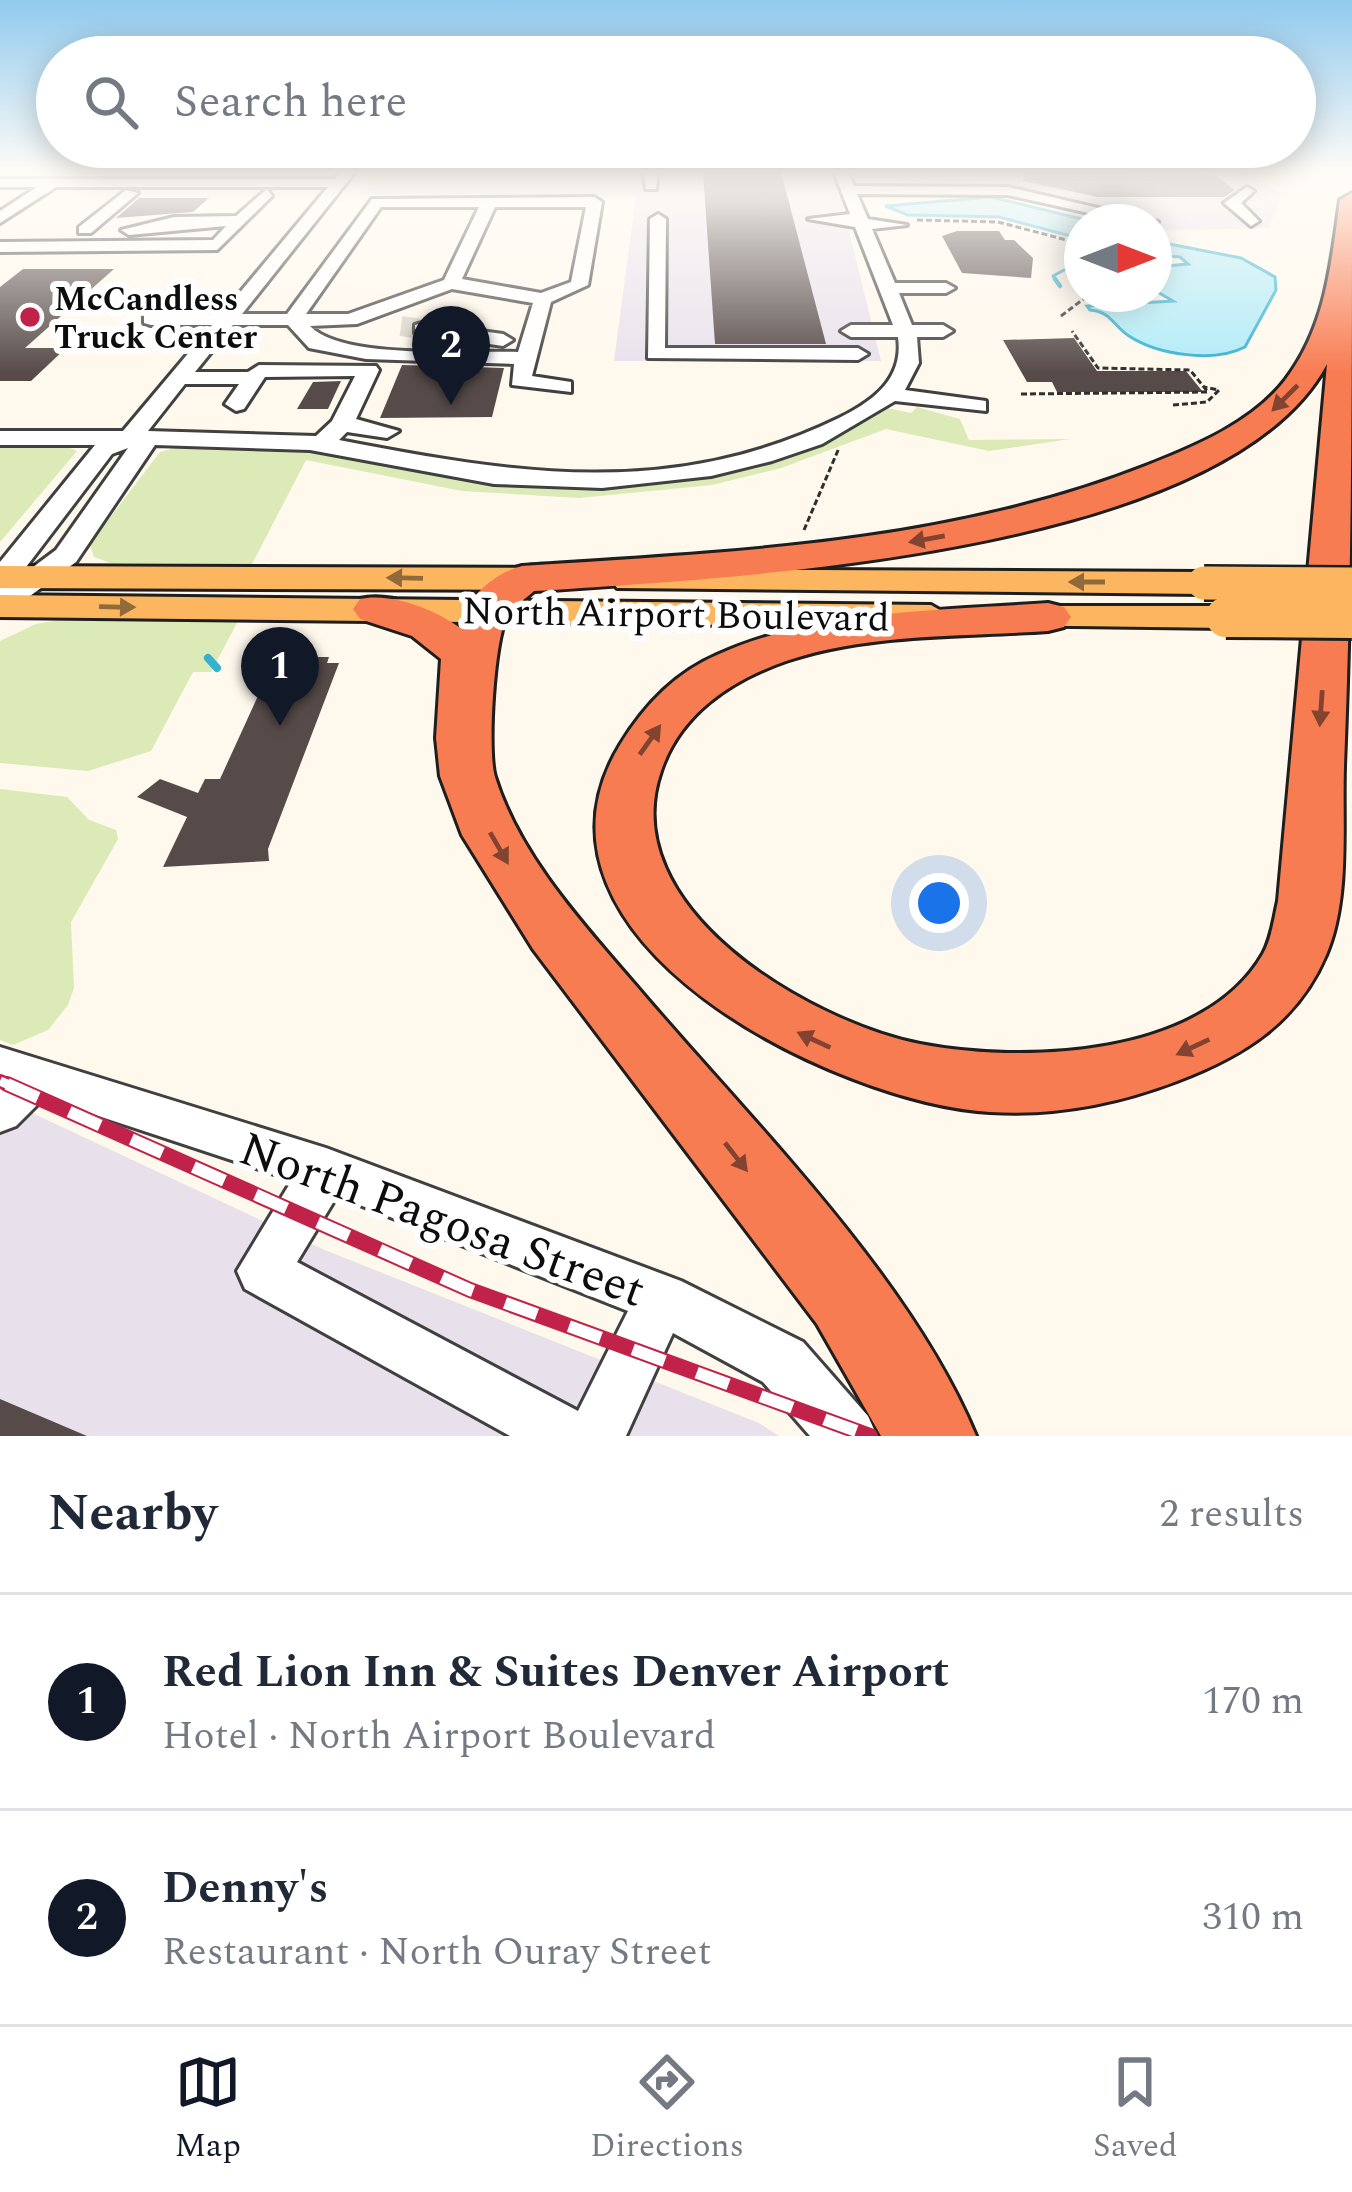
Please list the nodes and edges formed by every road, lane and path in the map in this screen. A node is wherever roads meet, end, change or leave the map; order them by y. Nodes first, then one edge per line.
1 (197, 239) edge
2 (274, 239) edge
3 (351, 239) edge
4 (472, 239) edge
5 (587, 239) edge
6 (658, 239) edge
7 (867, 239) edge
8 (1348, 239) edge
9 (0, 247) edge
10 (451, 283) junction
11 (887, 288) junction
12 (946, 288) dead end
13 (544, 298) junction
14 (1342, 298) junction
15 (1066, 312) edge
16 (1061, 316) dead end
17 (151, 319) dead end
18 (227, 319) junction
19 (293, 320) junction
20 (350, 320) junction
21 (905, 331) junction
22 (943, 331) dead end
23 (1072, 331) dead end
24 (851, 332) dead end
25 (528, 351) junction
26 (858, 354) dead end
27 (179, 378) junction
28 (254, 378) junction
29 (563, 387) dead end
30 (1204, 387) junction
31 (890, 394) junction
32 (1021, 394) dead end
33 (236, 404) dead end
34 (1173, 405) dead end
35 (978, 406) dead end
36 (342, 424) junction
37 (387, 431) dead end
38 (839, 437) dead end
39 (0, 438) edge
40 (129, 439) junction
41 (321, 444) junction
42 (550, 450) dead end
43 (544, 479) junction
44 (809, 547) dead end
45 (522, 579) junction
46 (1352, 584) edge
47 (7, 588) edge
48 (376, 609) junction
49 (485, 610) junction
50 (1048, 617) junction
51 (1352, 618) edge
52 (462, 738) junction
53 (18, 1071) edge
54 (0, 1112) edge
55 (326, 1170) junction
56 (662, 1299) junction
57 (567, 1436) edge
58 (596, 1436) edge
59 (848, 1436) edge
60 (931, 1436) edge

1 - 9 street
2 - 18 street
3 - 19 street
4 - 10 street
5 - 13 street
6 - 26 street
7 - 11 street
8 - 14 highway
10 - 13 street
10 - 20 street
11 - 12 street
11 - 21 street
13 - 25 street
14 -> 45 highway
14 -> 50 highway
15 - 16 path
17 - 18 street
18 - 19 street
18 - 27 street
19 - 20 street
19 - 25 street
20 - 25 street
21 - 22 street
21 - 24 street
21 - 31 street
23 - 30 path
25 - 29 street
27 - 28 street
27 - 40 street
28 - 33 street
28 - 36 street
30 - 32 path
30 - 34 path
31 - 35 street
31 - 43 street
36 - 37 street
36 - 41 street
38 - 44 path
39 - 40 street
40 - 41 street
40 - 47 street
41 - 43 street
42 - 43 street
46 -> 45 main road, North Airport Boulevard, bridge
45 -> 47 main road, North Airport Boulevard
45 - 49 highway
47 -> 48 main road, North Airport Boulevard
48 - 49 main road, North Airport Boulevard
48 - 52 highway
49 - 50 main road, North Airport Boulevard
49 - 52 highway
50 - 51 main road, North Airport Boulevard, bridge
52 -> 60 highway
53 - 54 street
53 - 55 street, North Pagosa Street
55 - 56 street, North Pagosa Street
55 - 57 street
56 - 58 street
56 - 59 street, North Pagosa Street

